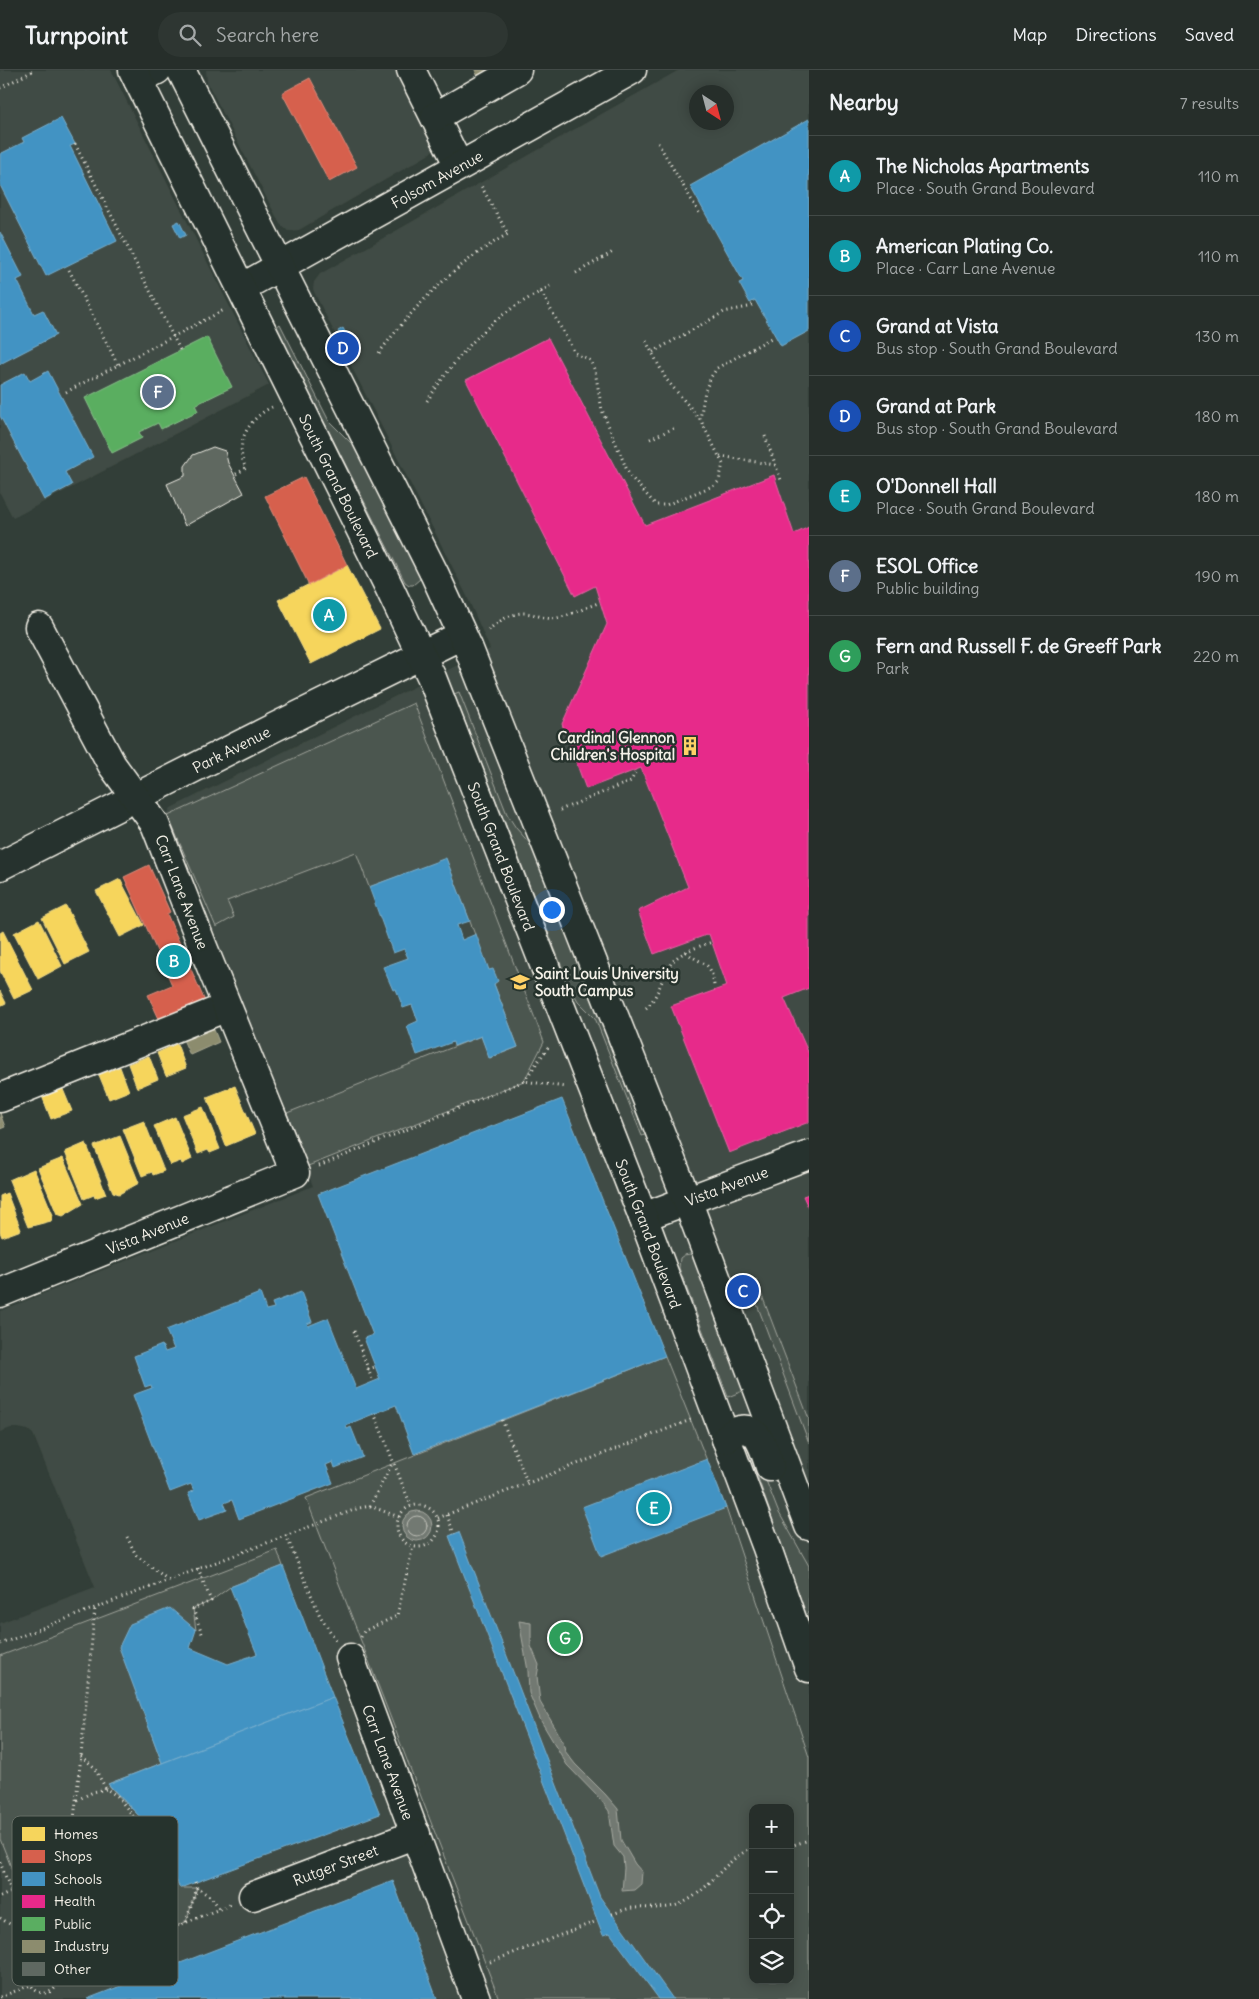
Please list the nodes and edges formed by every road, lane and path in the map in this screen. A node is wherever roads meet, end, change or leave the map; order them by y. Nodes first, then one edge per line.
1 (35, 70) edge
2 (180, 70) edge
3 (411, 70) edge
4 (516, 70) edge
5 (632, 70) edge
6 (143, 73) edge
7 (0, 88) edge
8 (435, 117) junction
9 (658, 143) dead end
10 (75, 144) dead end
11 (459, 166) junction
12 (480, 184) dead end
13 (701, 216) dead end
14 (613, 252) dead end
15 (280, 267) junction
16 (69, 270) dead end
17 (576, 273) dead end
18 (550, 286) dead end
19 (241, 288) junction
20 (541, 292) junction
21 (754, 304) dead end
22 (224, 310) dead end
23 (173, 336) junction
24 (773, 337) dead end
25 (646, 341) dead end
26 (180, 350) dead end
27 (653, 352) junction
28 (379, 353) dead end
29 (118, 365) junction
30 (66, 392) dead end
31 (427, 400) dead end
32 (273, 407) dead end
33 (700, 419) junction
34 (674, 428) dead end
35 (765, 436) dead end
36 (650, 439) dead end
37 (719, 456) junction
38 (775, 465) junction
39 (236, 474) dead end
40 (781, 480) dead end
41 (598, 603) dead end
42 (39, 627) dead end
43 (475, 633) junction
44 (422, 655) junction
45 (635, 773) dead end
46 (136, 797) junction
47 (560, 810) dead end
48 (0, 866) edge
49 (712, 942) dead end
50 (686, 952) junction
51 (714, 985) dead end
52 (227, 1007) junction
53 (646, 1008) dead end
54 (549, 1046) dead end
55 (524, 1081) junction
56 (565, 1088) dead end
57 (0, 1098) edge
58 (809, 1155) edge
59 (303, 1171) junction
60 (687, 1200) junction
61 (643, 1217) junction
62 (0, 1293) edge
63 (354, 1331) dead end
64 (375, 1367) dead end
65 (368, 1369) junction
66 (373, 1382) dead end
67 (374, 1413) dead end
68 (701, 1416) dead end
69 (502, 1420) dead end
70 (726, 1439) junction
71 (393, 1462) junction
72 (528, 1484) junction
73 (370, 1506) junction
74 (411, 1506) junction
75 (447, 1515) junction
76 (399, 1517) junction
77 (438, 1518) junction
78 (809, 1526) edge
79 (809, 1532) edge
80 (286, 1534) junction
81 (454, 1534) dead end
82 (126, 1537) dead end
83 (413, 1546) junction
84 (198, 1568) junction
85 (167, 1579) junction
86 (95, 1607) junction
87 (203, 1636) dead end
88 (0, 1644) edge
89 (350, 1658) junction
90 (809, 1668) edge
91 (81, 1756) junction
92 (106, 1788) junction
93 (76, 1801) junction
94 (74, 1816) edge
95 (133, 1816) edge
96 (416, 1834) junction
97 (809, 1840) edge
98 (794, 1845) edge
99 (750, 1849) edge
100 (0, 1862) edge
101 (195, 1882) dead end
102 (197, 1888) junction
103 (12, 1892) joint
104 (254, 1896) joint
105 (0, 1897) edge
106 (220, 1909) junction
107 (612, 1914) dead end
108 (0, 1918) edge
109 (597, 1921) dead end
110 (186, 1922) junction
111 (178, 1925) edge
112 (12, 1926) edge
113 (490, 1962) dead end
114 (28, 1986) edge
115 (32, 1986) edge
116 (55, 1986) edge
117 (49, 1992) junction
118 (0, 1997) edge
119 (52, 1999) edge
120 (476, 1999) edge

1 - 7 path
2 - 15 main road
3 - 8 main road
4 - 8 main road
5 - 11 main road, Folsom Avenue
6 - 19 main road, South Grand Boulevard
8 - 11 main road
9 - 13 path
10 - 23 path
11 - 15 main road, Folsom Avenue
12 - 28 path
14 - 17 path
15 - 19 main road, Folsom Avenue
15 - 43 main road
16 - 29 path
18 - 20 path
19 - 44 main road, South Grand Boulevard
20 - 31 path
20 - 37 path
21 - 27 path
22 - 23 path
23 - 26 path
23 - 29 path
24 - 33 path
25 - 27 path
27 - 33 path
29 - 30 path
32 - 39 path
33 - 37 path
34 - 36 path
35 - 38 path
37 - 38 path
38 - 40 path
41 - 43 path
42 - 46 main road, Carr Lane Avenue
43 - 44 main road, Park Avenue
43 - 60 main road
44 - 46 main road, Park Avenue
44 - 61 main road, South Grand Boulevard
45 - 47 path
46 - 48 main road, Park Avenue
46 - 52 main road, Carr Lane Avenue
49 - 50 path
50 - 51 path
50 - 53 path
52 - 57 main road
52 - 59 main road, Carr Lane Avenue
54 - 55 path
55 - 56 path
55 - 59 path
58 - 60 main road, Vista Avenue
59 - 62 main road, Vista Avenue
60 - 61 main road, Vista Avenue
60 - 78 main road
61 - 70 main road, South Grand Boulevard
63 - 65 path
64 - 65 path
65 - 66 path
67 - 71 path
68 - 72 path
69 - 72 path
70 - 79 main road
70 - 90 main road, South Grand Boulevard
71 - 73 path
71 - 74 path
72 - 75 path
73 - 76 path
73 - 80 path
74 - 76 path
74 - 77 path
75 - 77 path
75 - 81 path
76 - 83 path
77 - 83 path
80 - 84 path
80 - 89 path
82 - 85 path
83 - 89 path
84 - 85 path
84 - 87 path
85 - 86 path
86 - 88 path
86 - 91 path
89 - 96 main road, Carr Lane Avenue
91 - 92 path
91 - 93 path
92 - 93 path
92 - 95 path
93 - 94 path
96 - 104 main road, Rutger Street
96 - 120 main road, Carr Lane Avenue
97 - 98 path
99 - 107 path
100 - 103 path
101 - 102 path
102 - 106 path
102 - 110 path
103 - 105 path
104 - 106 path
106 - 110 path
108 - 112 path
109 - 113 path
110 - 111 path
114 - 118 path
115 - 117 path
116 - 117 path
117 - 119 path

